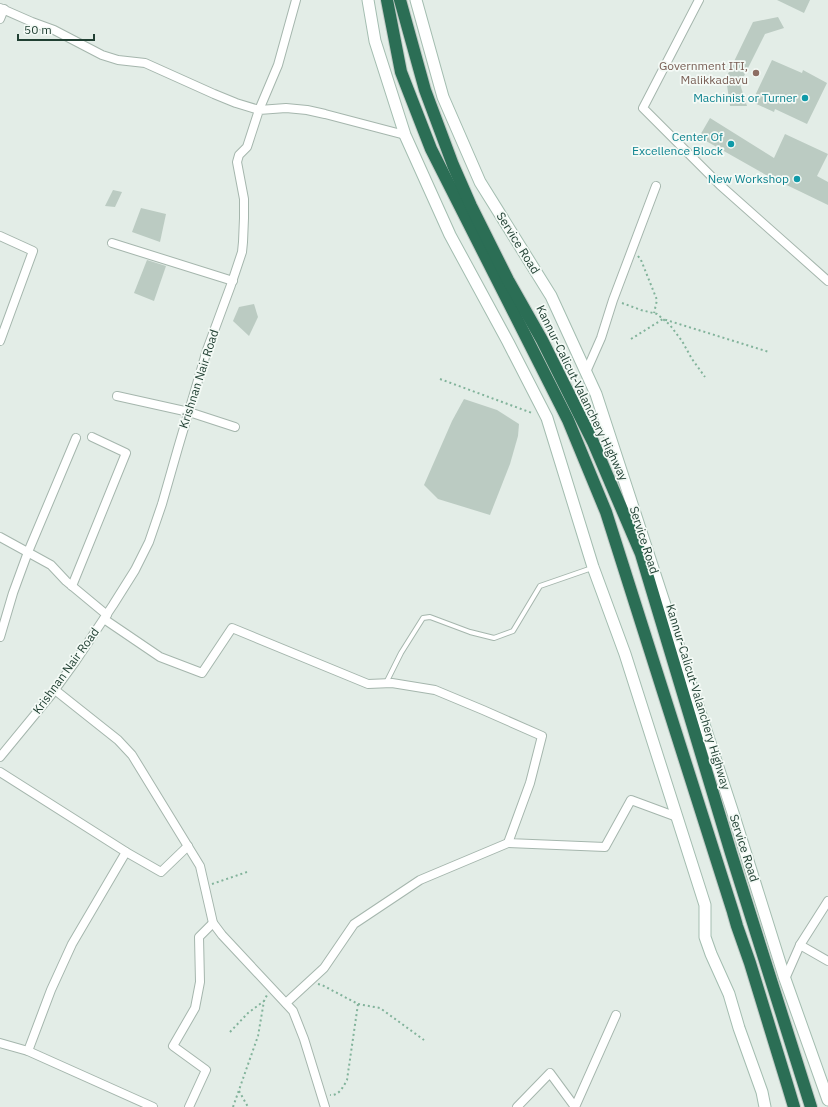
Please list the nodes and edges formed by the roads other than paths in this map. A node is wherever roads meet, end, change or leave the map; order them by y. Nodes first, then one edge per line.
1 (296, 0) edge
2 (368, 0) edge
3 (387, 0) edge
4 (400, 0) edge
5 (416, 0) edge
6 (699, 0) edge
7 (2, 9) edge
8 (0, 19) edge
9 (259, 110) junction
10 (405, 135) junction
11 (656, 186) dead end
12 (0, 236) edge
13 (112, 243) dead end
14 (233, 281) junction
15 (828, 281) edge
16 (0, 341) edge
17 (586, 372) junction
18 (117, 396) dead end
19 (189, 412) junction
20 (235, 427) dead end
21 (92, 437) dead end
22 (76, 438) dead end
23 (0, 537) edge
24 (28, 552) junction
25 (593, 567) junction
26 (72, 586) junction
27 (105, 617) junction
28 (0, 637) edge
29 (386, 683) junction
30 (55, 690) junction
31 (0, 756) edge
32 (0, 772) edge
33 (677, 817) junction
34 (508, 843) junction
35 (188, 846) junction
36 (126, 852) junction
37 (828, 901) edge
38 (213, 923) junction
39 (800, 945) junction
40 (828, 961) edge
41 (785, 979) junction
42 (286, 1004) junction
43 (616, 1015) dead end
44 (0, 1043) edge
45 (28, 1052) junction
46 (828, 1100) edge
47 (153, 1107) edge
48 (189, 1107) edge
49 (325, 1107) edge
50 (517, 1107) edge
51 (575, 1107) edge
52 (766, 1107) edge
53 (794, 1107) edge
54 (812, 1107) edge

1 - 9 street, Krishnan Nair Road
2 - 10 street
3 - 53 highway
4 - 54 highway, Kannur-Calicut-Valanchery Highway
5 - 17 street, Service Road
6 - 15 street
7 - 8 street
7 - 9 street
9 - 10 street
9 - 14 street, Krishnan Nair Road
10 - 25 street
11 - 17 street
12 - 16 street
13 - 14 street
14 - 19 street, Krishnan Nair Road
17 - 41 street, Service Road
18 - 19 street
19 - 20 street
19 - 27 street, Krishnan Nair Road
21 - 26 street
22 - 24 street
23 - 24 street
24 - 26 street
24 - 28 street
25 - 29 lane
25 - 33 street
26 - 27 street
27 - 29 street
27 - 30 street, Krishnan Nair Road
29 - 34 street
30 - 31 street, Krishnan Nair Road
30 - 35 street
32 - 36 street
33 - 34 street
33 - 52 street
34 - 42 street
35 - 36 street
35 - 38 street
36 - 45 street
37 - 39 street
38 - 42 street
38 - 48 street
39 - 40 street
39 - 41 street
41 - 46 street, Service Road
42 - 49 street
43 - 51 street
44 - 45 street
45 - 47 street
50 - 51 street

